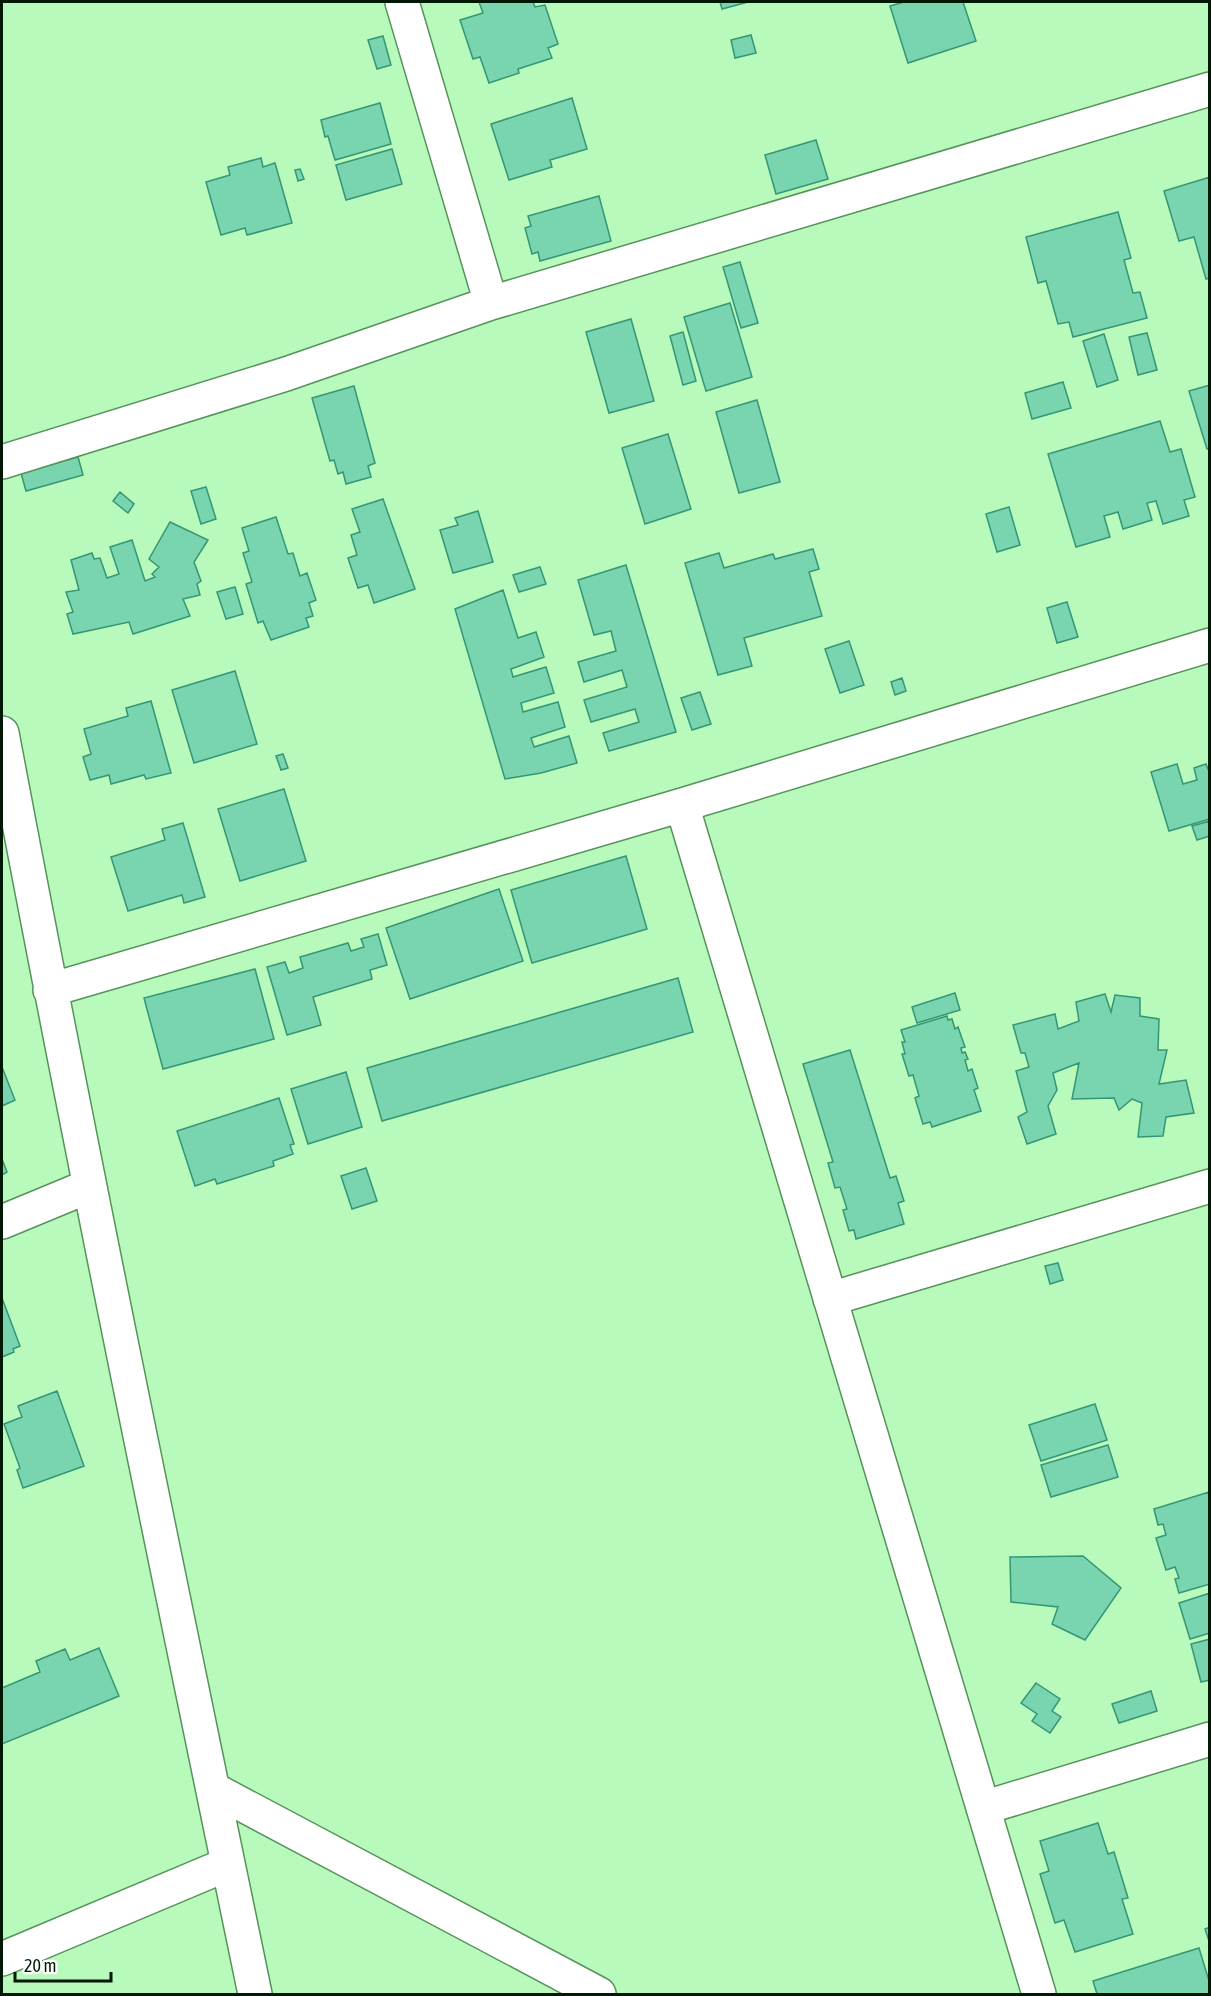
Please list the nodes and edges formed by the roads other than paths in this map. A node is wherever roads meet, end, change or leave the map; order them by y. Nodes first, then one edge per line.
1 (402, 2) edge
2 (1209, 89) edge
3 (491, 303) junction
4 (2, 462) edge
5 (1209, 645) edge
6 (2, 733) edge
7 (682, 805) junction
8 (50, 990) junction
9 (89, 1186) junction
10 (1209, 1186) edge
11 (2, 1222) edge
12 (830, 1299) junction
13 (1209, 1739) edge
14 (213, 1789) junction
15 (983, 1808) junction
16 (228, 1864) junction
17 (2, 1959) edge
18 (255, 1995) edge
19 (599, 1995) edge
20 (1039, 1995) edge

1 - 3 street
2 - 3 street
3 - 4 street
5 - 7 street
6 - 8 street
7 - 8 street
7 - 12 street
8 - 9 street
9 - 11 street
9 - 14 street
10 - 12 street
12 - 15 street
13 - 15 street
14 - 16 street
14 - 19 street
15 - 20 street
16 - 17 street
16 - 18 street

